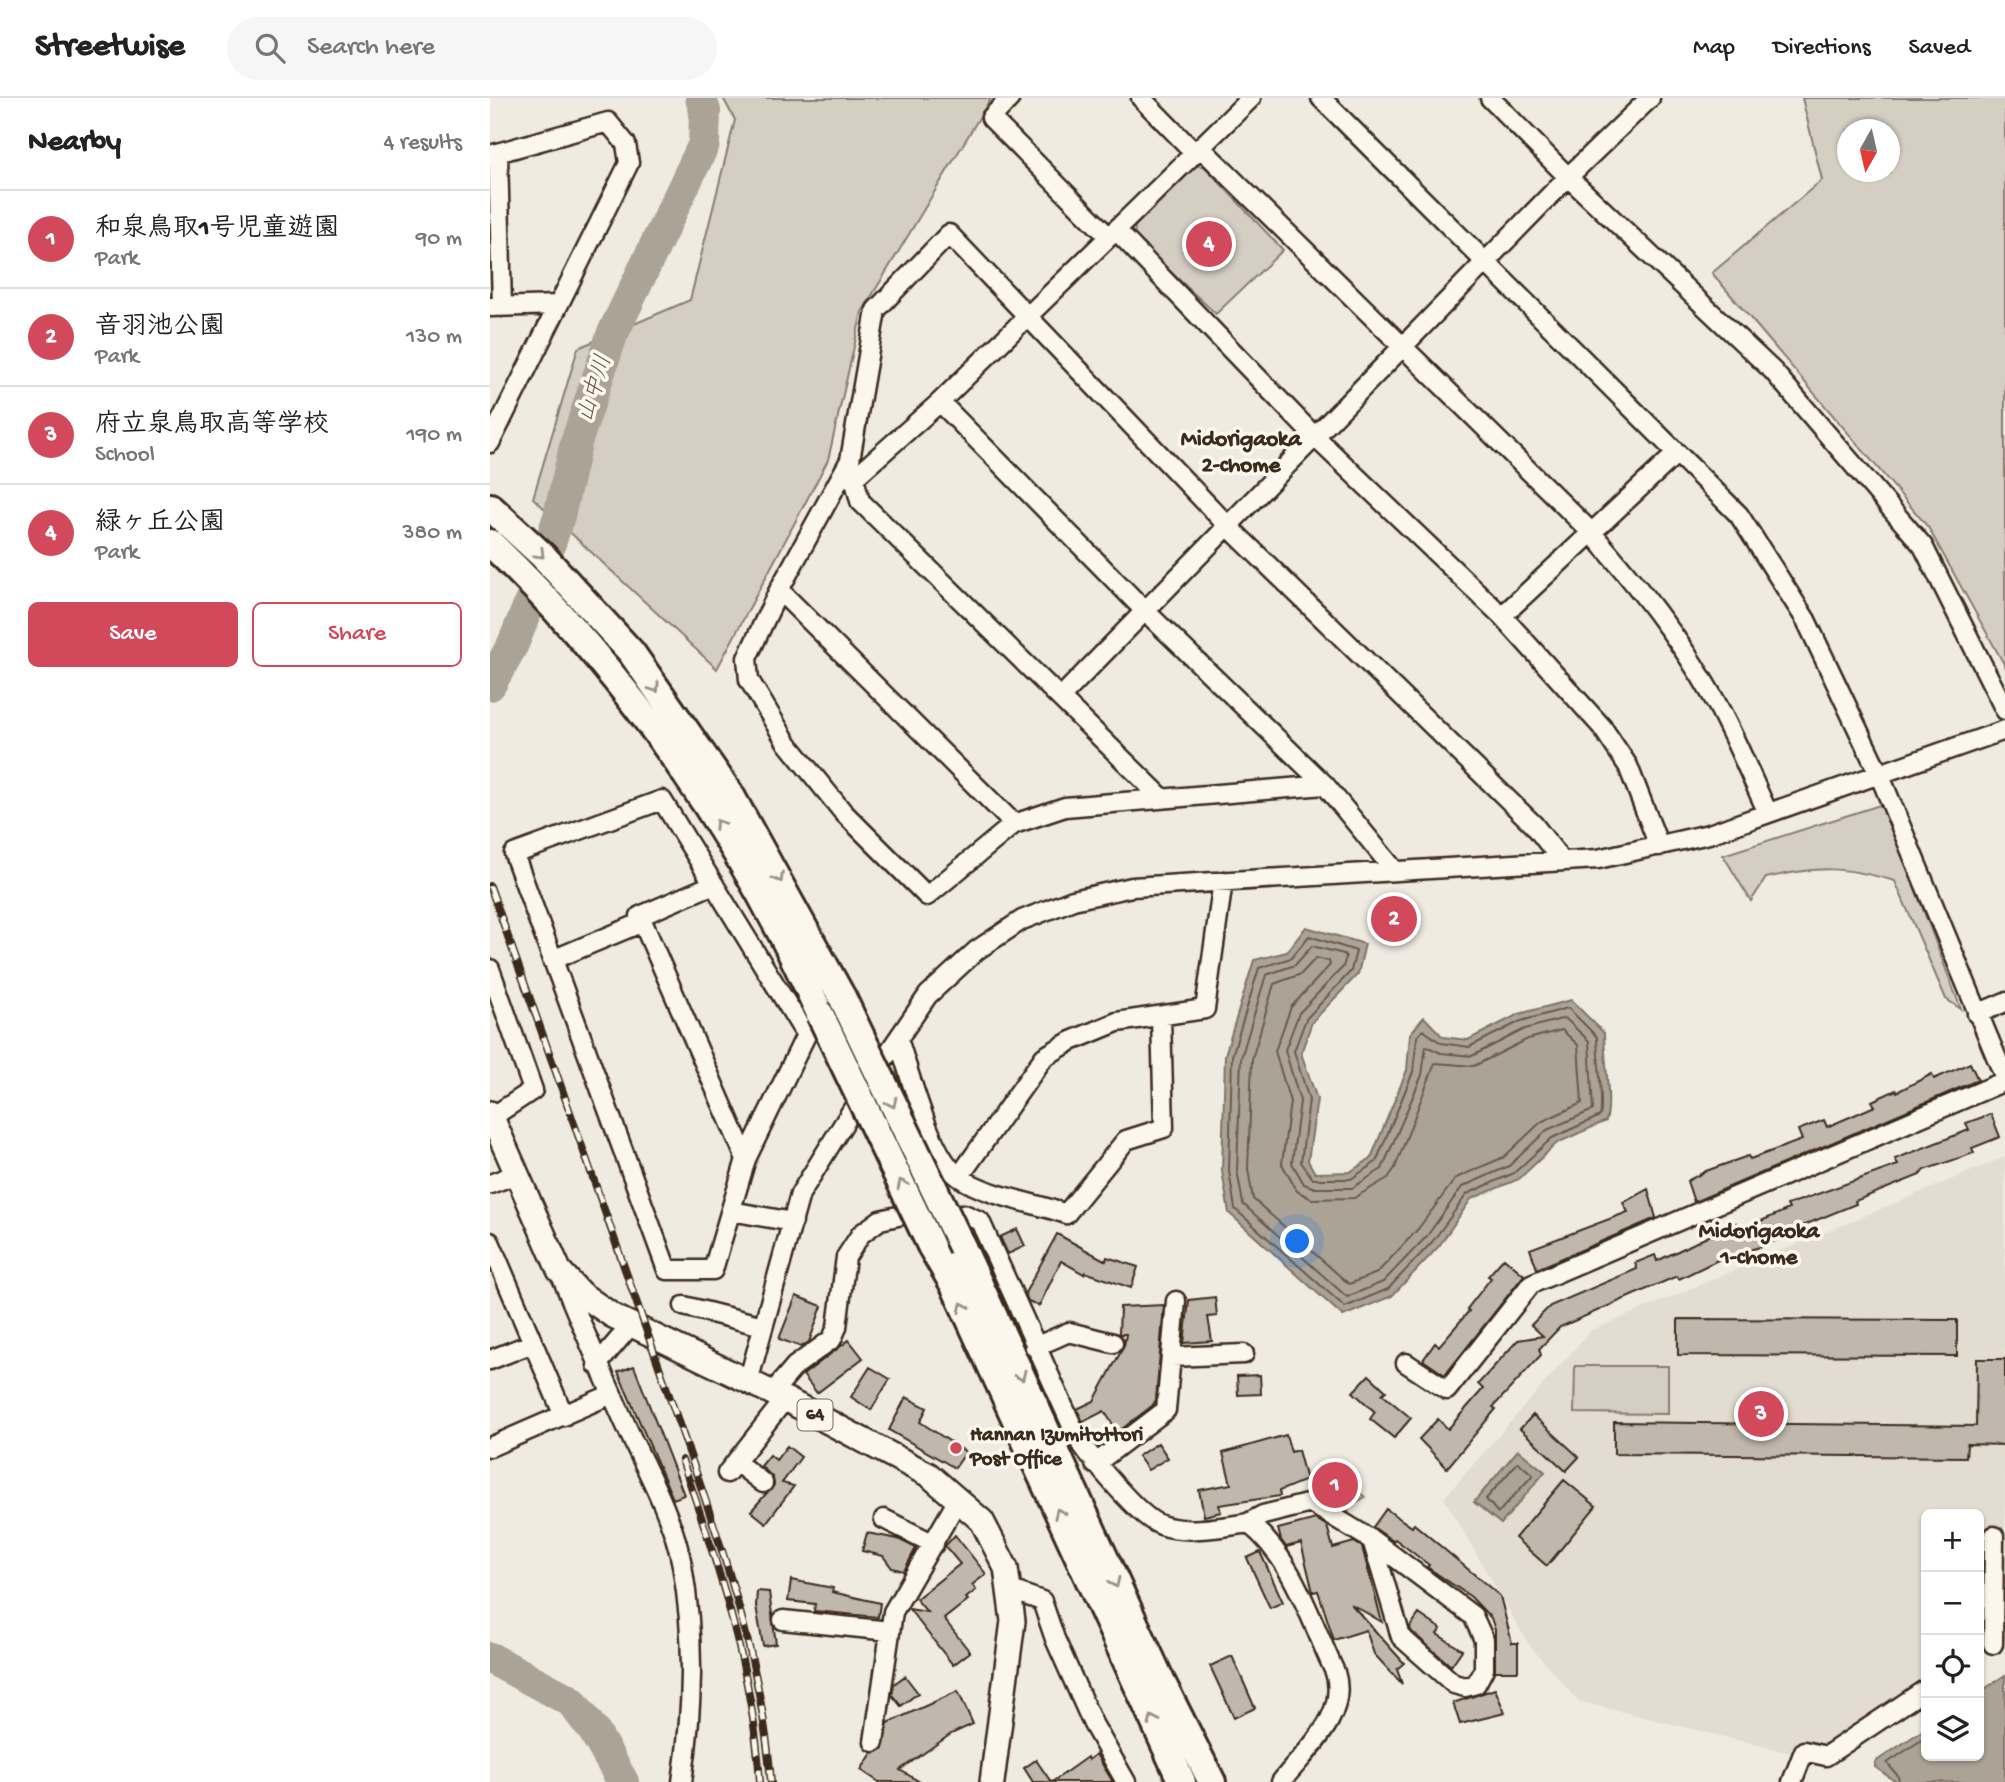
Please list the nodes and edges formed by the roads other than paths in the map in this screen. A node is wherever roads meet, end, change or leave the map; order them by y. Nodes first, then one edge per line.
1 (1010, 98) edge
2 (1141, 98) edge
3 (1251, 98) edge
4 (1321, 98) edge
5 (1490, 98) edge
6 (1650, 98) edge
7 (1198, 150) junction
8 (494, 155) edge
9 (1568, 177) junction
10 (495, 227) edge
11 (1112, 234) junction
12 (1489, 262) junction
13 (558, 305) junction
14 (496, 307) edge
15 (1029, 315) junction
16 (1402, 348) junction
17 (940, 402) junction
18 (1314, 436) junction
19 (490, 443) edge
20 (1676, 454) junction
21 (850, 460) junction
22 (854, 478) junction
23 (490, 507) edge
24 (1228, 526) junction
25 (1591, 532) junction
26 (490, 543) edge
27 (779, 590) junction
28 (1144, 610) junction
29 (1502, 616) junction
30 (1061, 697) junction
31 (2005, 710) edge
32 (2005, 730) edge
33 (1880, 776) junction
34 (1325, 785) junction
35 (1161, 797) junction
36 (1768, 813) junction
37 (1014, 824) junction
38 (1659, 846) junction
39 (1562, 861) junction
40 (1395, 871) junction
41 (1223, 881) junction
42 (714, 884) junction
43 (643, 922) junction
44 (552, 960) junction
45 (490, 969) edge
46 (2005, 1002) edge
47 (1977, 1014) junction
48 (1161, 1017) junction
49 (898, 1039) junction
50 (2005, 1080) edge
51 (491, 1115) edge
52 (747, 1159) junction
53 (517, 1174) junction
54 (959, 1177) junction
55 (490, 1184) edge
56 (731, 1211) junction
57 (793, 1222) junction
58 (490, 1242) edge
59 (559, 1270) junction
60 (496, 1271) edge
61 (1176, 1301) dead end
62 (684, 1306) dead end
63 (631, 1325) junction
64 (763, 1326) junction
65 (533, 1343) junction
66 (1113, 1343) dead end
67 (1035, 1347) junction
68 (1244, 1354) dead end
69 (1171, 1357) junction
70 (490, 1360) edge
71 (1406, 1363) dead end
72 (597, 1365) junction
73 (748, 1382) junction
74 (612, 1394) junction
75 (778, 1396) junction
76 (564, 1416) junction
77 (490, 1447) edge
78 (1095, 1464) junction
79 (764, 1483) dead end
80 (959, 1498) junction
81 (884, 1519) dead end
82 (1248, 1523) junction
83 (1994, 1536) dead end
84 (1372, 1540) junction
85 (934, 1544) junction
86 (1011, 1590) junction
87 (783, 1620) dead end
88 (890, 1630) junction
89 (1992, 1645) edge
90 (1921, 1692) edge
91 (874, 1742) dead end
92 (682, 1782) edge
93 (992, 1782) edge
94 (1126, 1782) edge
95 (1182, 1782) edge
96 (1212, 1782) edge
97 (1281, 1782) edge
98 (1792, 1782) edge

1 - 11 street
2 - 7 street
3 - 7 street
4 - 12 street
5 - 9 street
6 - 9 street
7 - 11 street
7 - 16 street
8 - 10 street
8 - 13 street
9 - 12 street
9 - 31 street
10 - 14 street
11 - 15 street
11 - 18 street
12 - 16 street
12 - 20 street
13 - 14 street
13 - 19 street
15 - 17 street
15 - 21 street
15 - 24 street
16 - 18 street
16 - 25 street
17 - 22 street
17 - 28 street
18 - 24 street
18 - 29 street
20 - 25 street
20 - 33 street
21 - 22 street
21 - 27 street
22 - 30 street
23 -> 96 highway, bridge
24 - 28 street
24 - 39 street
25 - 29 street
25 - 36 street
95 -> 26 highway, bridge
27 - 37 street
27 - 37 street
28 - 30 street
28 - 34 street
29 - 38 street
30 - 35 street
32 - 33 street
33 - 36 street
33 - 47 street
34 - 35 street
34 - 40 street
35 - 37 street
36 - 38 street
38 - 39 street
39 - 40 street
40 - 41 street
41 - 48 street
41 - 49 street
42 - 43 street
42 - 44 street
42 - 52 street
43 - 44 street
43 - 52 street
44 - 56 street
45 - 51 street
46 - 47 street
47 - 50 street
48 - 54 street
48 - 54 street
49 - 54 street
49 - 57 street
50 - 71 street
51 - 53 main road, 64
52 - 56 street
53 - 55 street
53 - 59 main road, 64
56 - 57 street
57 - 64 street
58 - 60 street
59 - 63 main road, 64
59 - 72 street
60 - 65 street
61 - 69 street
62 - 64 street
63 - 72 street
63 - 73 main road, 64
64 - 73 street
65 - 70 street
65 - 76 street
66 - 67 street
67 - 75 street
67 - 78 street
68 - 69 street
69 - 78 street
72 - 74 street
73 - 75 main road, 64
74 - 76 street
74 - 92 street
75 - 79 street
75 - 80 main road, 64
76 - 77 street
78 - 82 street
80 - 85 street
80 - 86 main road, 64
81 - 85 street
82 - 84 street
82 - 97 street
83 - 89 street
84 - 84 street
85 - 88 street
86 - 93 main road, 64
86 - 94 street
87 - 88 street
88 - 91 street
90 - 98 street

